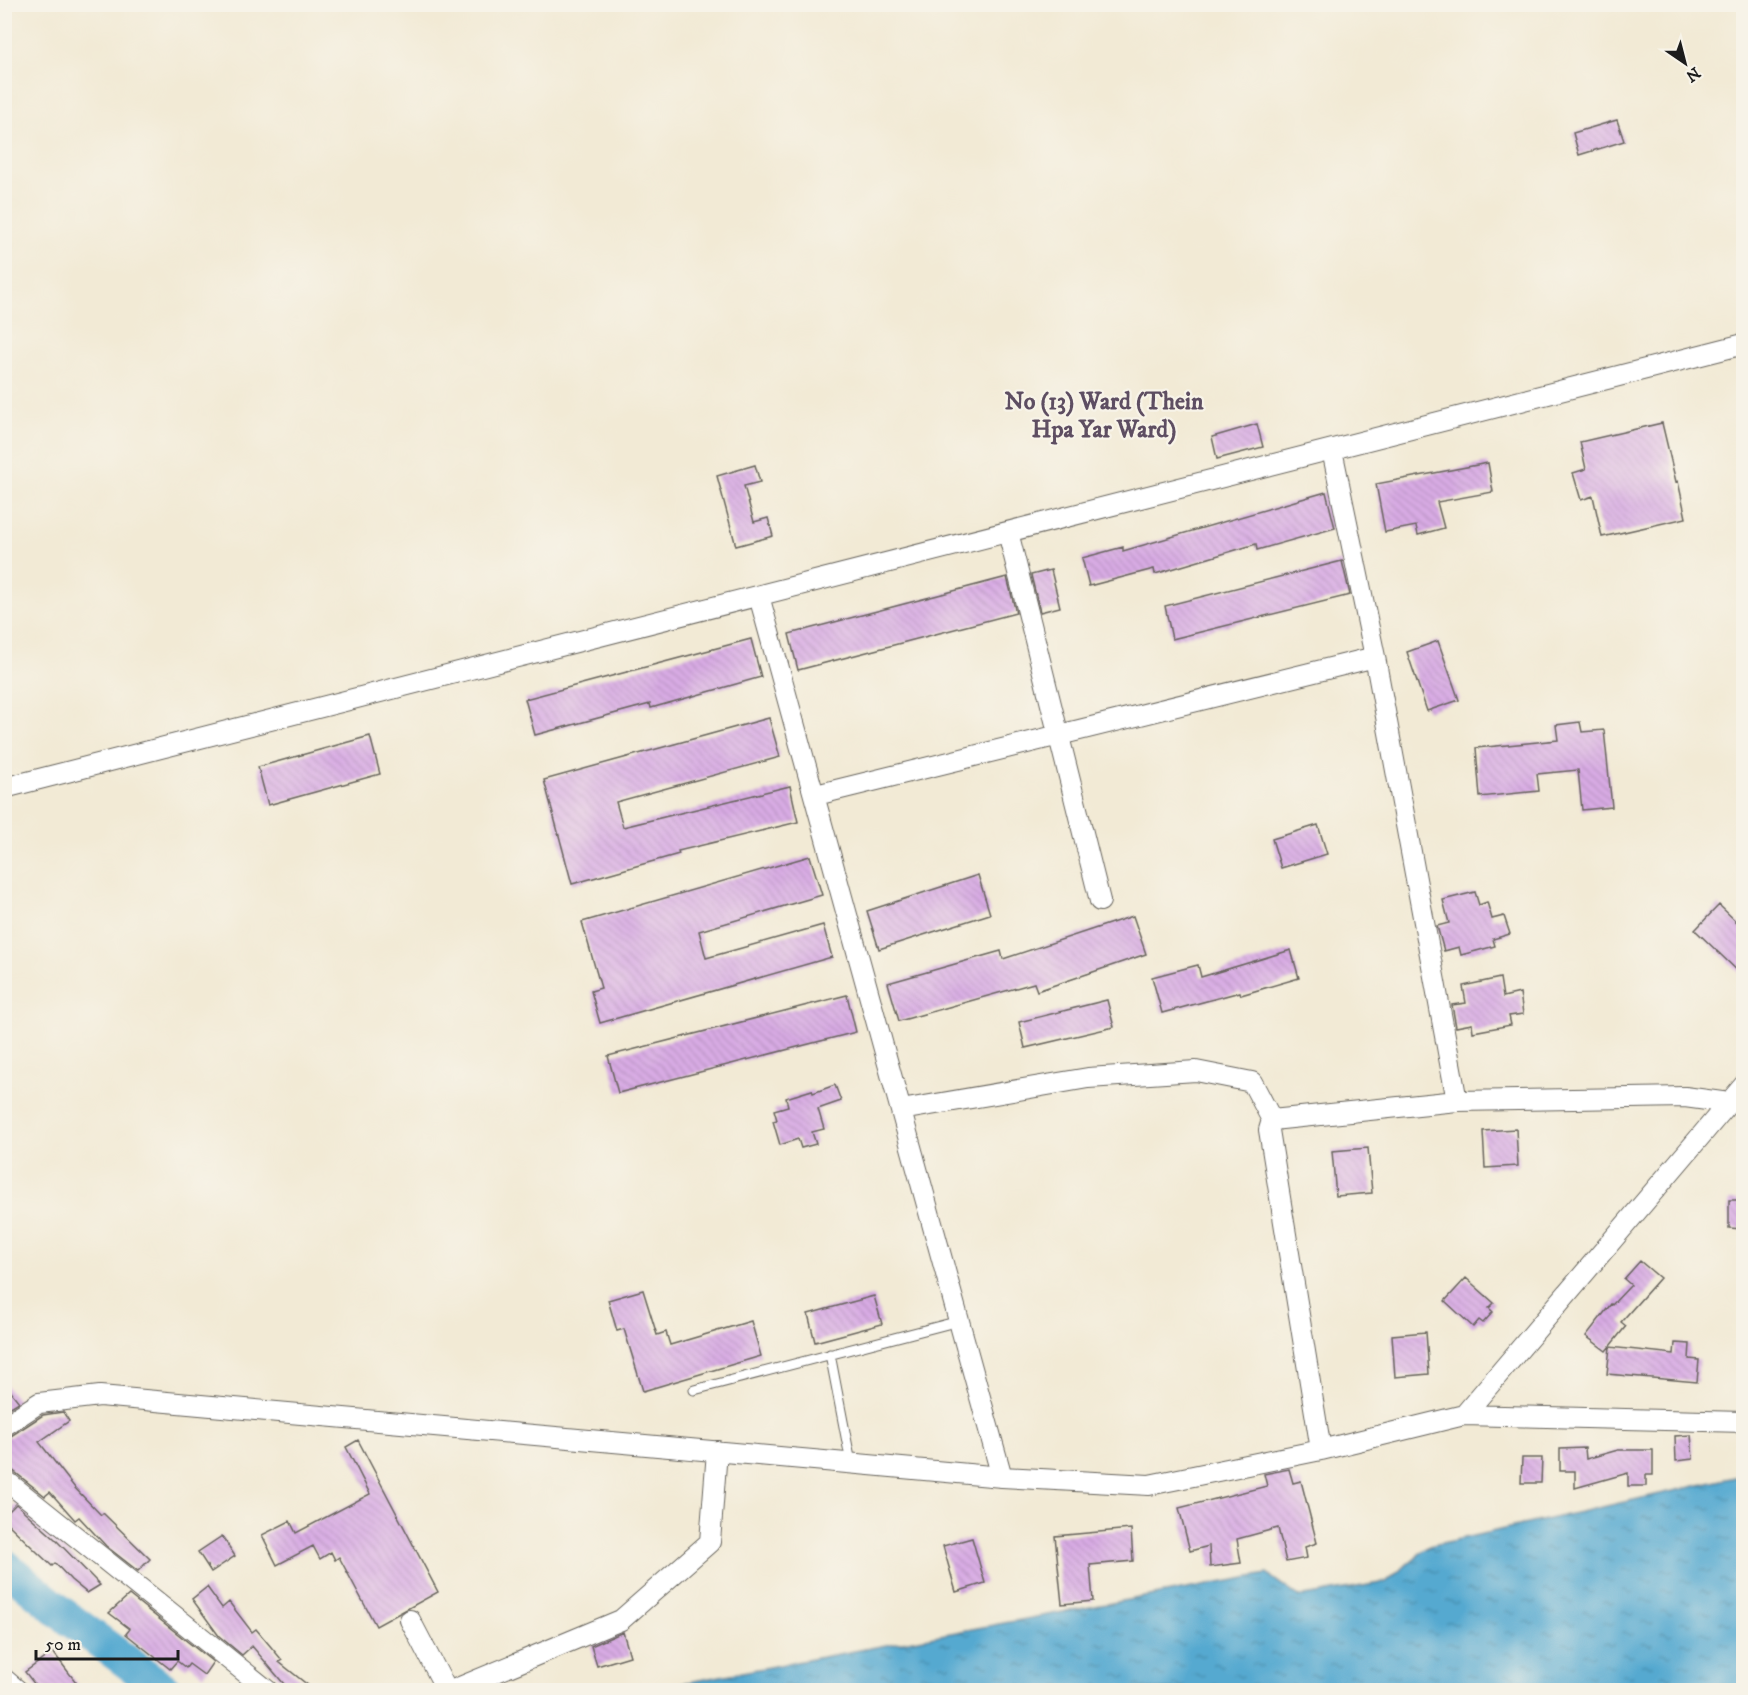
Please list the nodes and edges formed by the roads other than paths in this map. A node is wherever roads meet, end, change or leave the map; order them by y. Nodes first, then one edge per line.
1 (1743, 344) edge
2 (1332, 450) junction
3 (1008, 532) junction
4 (759, 596) junction
5 (1376, 657) junction
6 (1058, 734) junction
7 (4, 788) edge
8 (816, 795) junction
9 (1100, 901) dead end
10 (1743, 1085) edge
11 (1457, 1101) junction
12 (1729, 1103) junction
13 (901, 1110) junction
14 (1272, 1120) junction
15 (959, 1320) junction
16 (830, 1354) junction
17 (694, 1390) dead end
18 (1464, 1415) junction
19 (1743, 1422) edge
20 (4, 1426) edge
21 (1321, 1450) junction
22 (717, 1451) junction
23 (851, 1463) junction
24 (1002, 1477) junction
25 (4, 1479) edge
26 (410, 1620) dead end
27 (4, 1679) edge
28 (16, 1690) edge
29 (267, 1690) edge
30 (448, 1690) edge
31 (453, 1690) edge

1 - 2 street
2 - 3 street
2 - 5 street
3 - 4 street
3 - 6 street
4 - 7 street
4 - 8 street
5 - 6 street
5 - 11 street
6 - 8 street
6 - 9 street
8 - 13 street
10 - 12 street
11 - 12 street
11 - 14 street
12 - 18 street
13 - 14 street
13 - 15 street
14 - 21 street
15 - 16 lane
15 - 24 street
16 - 17 lane
16 - 23 lane
18 - 19 street
18 - 21 street
20 - 22 street
21 - 24 street
22 - 23 street
22 - 31 street
23 - 24 street
25 - 29 street
26 - 30 street
27 - 28 street

